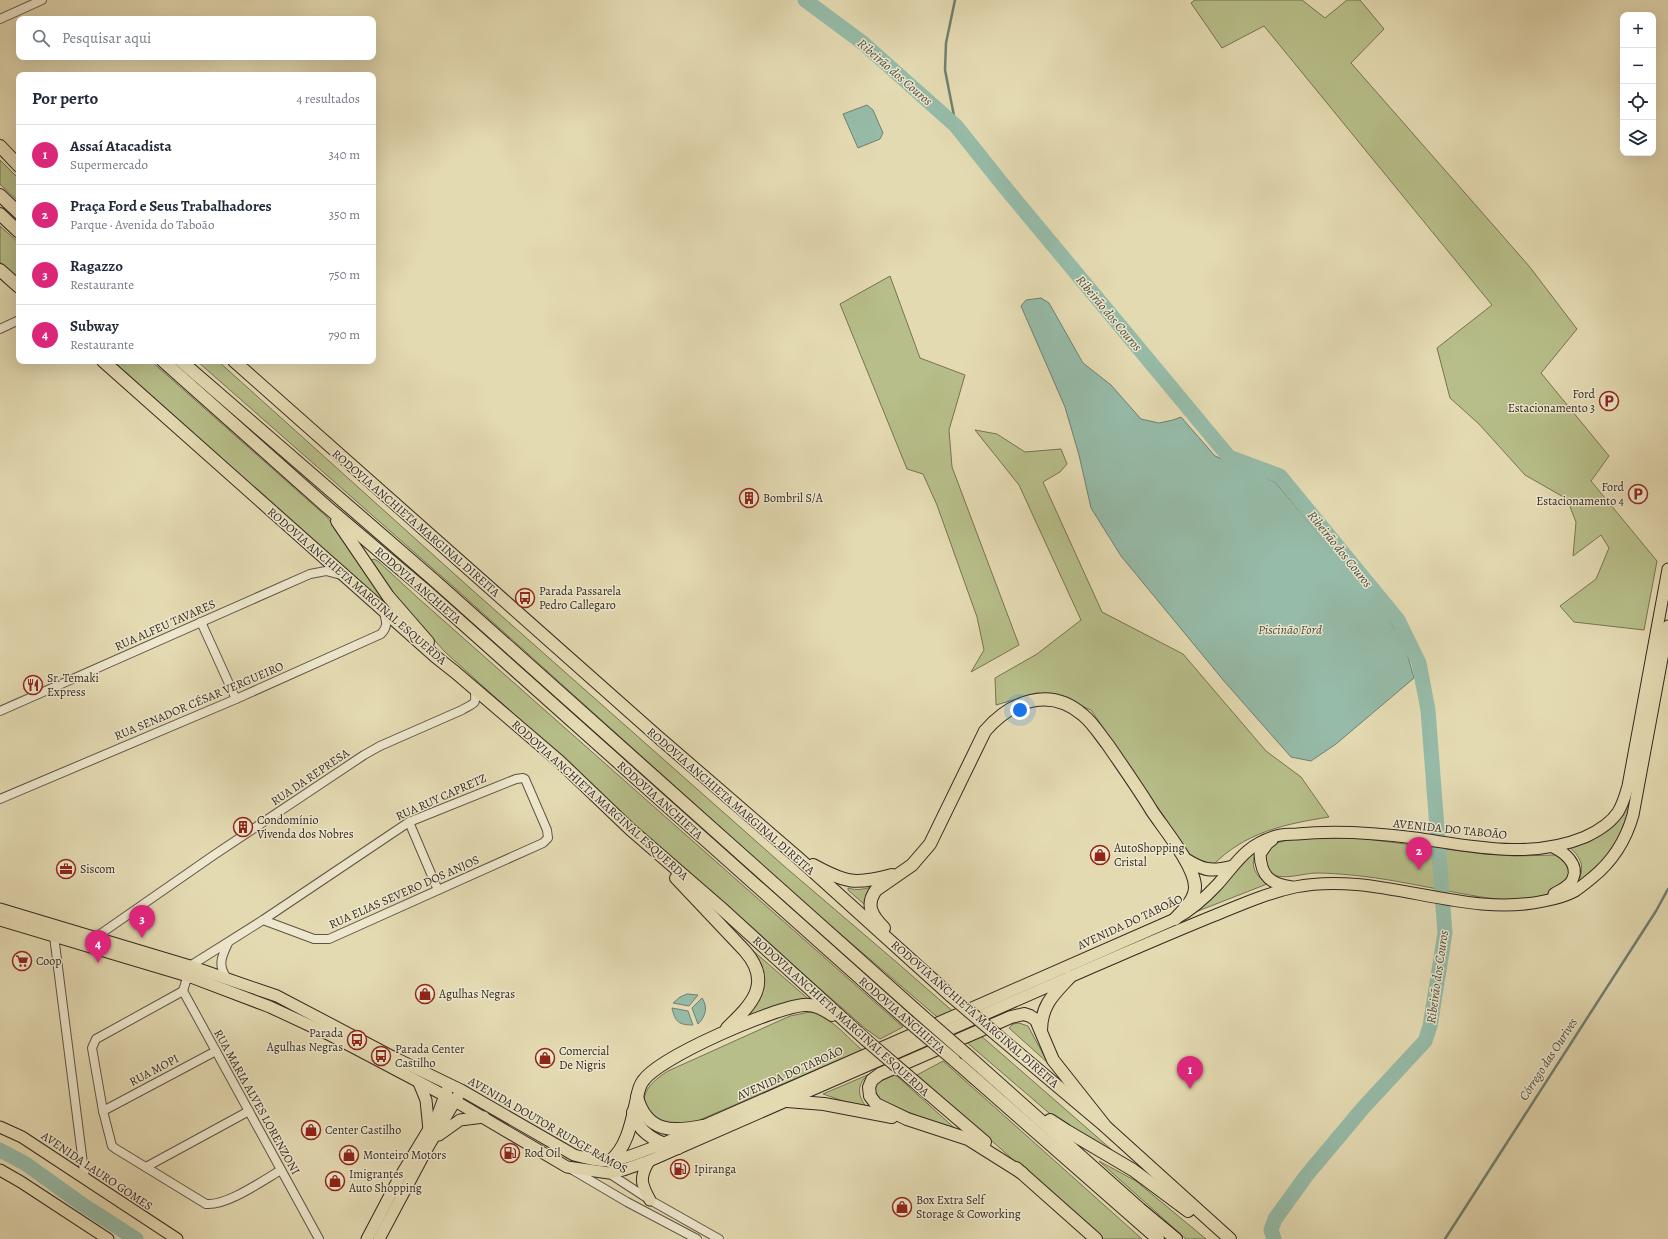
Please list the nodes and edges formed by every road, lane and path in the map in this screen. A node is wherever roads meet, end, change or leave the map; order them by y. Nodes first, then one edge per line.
1 (42, 0) edge
2 (0, 19) edge
3 (0, 146) edge
4 (16, 163) edge
5 (0, 195) edge
6 (16, 210) edge
7 (0, 214) edge
8 (16, 229) edge
9 (0, 271) edge
10 (16, 284) edge
11 (16, 290) edge
12 (16, 322) edge
13 (0, 329) edge
14 (106, 364) edge
15 (165, 364) edge
16 (184, 364) edge
17 (237, 364) edge
18 (327, 507) junction
19 (1668, 569) edge
20 (343, 575) junction
21 (383, 609) junction
22 (201, 622) junction
23 (1668, 626) edge
24 (455, 672) junction
25 (475, 689) junction
26 (236, 699) junction
27 (0, 711) edge
28 (0, 799) edge
29 (409, 822) junction
30 (630, 829) junction
31 (548, 835) joint
32 (1277, 836) junction
33 (1553, 847) junction
34 (796, 856) junction
35 (1185, 859) junction
36 (1231, 867) junction
37 (901, 873) junction
38 (1577, 882) junction
39 (1296, 887) junction
40 (438, 890) junction
41 (0, 909) edge
42 (1174, 919) junction
43 (0, 920) edge
44 (263, 920) junction
45 (54, 936) junction
46 (96, 937) junction
47 (228, 943) junction
48 (923, 970) junction
49 (191, 971) junction
50 (1070, 976) junction
51 (227, 978) junction
52 (183, 991) junction
53 (849, 1024) junction
54 (1042, 1031) junction
55 (722, 1033) junction
56 (216, 1051) junction
57 (419, 1083) junction
58 (450, 1084) junction
59 (461, 1090) junction
60 (1011, 1093) junction
61 (637, 1097) junction
62 (450, 1099) junction
63 (787, 1101) junction
64 (103, 1111) junction
65 (249, 1111) junction
66 (633, 1112) junction
67 (485, 1117) junction
68 (907, 1119) junction
69 (703, 1126) junction
70 (1, 1127) edge
71 (1106, 1127) junction
72 (429, 1130) junction
73 (662, 1144) junction
74 (428, 1147) junction
75 (678, 1148) junction
76 (574, 1155) junction
77 (610, 1161) junction
78 (649, 1161) junction
79 (146, 1167) junction
80 (567, 1167) junction
81 (0, 1170) edge
82 (281, 1170) junction
83 (609, 1173) junction
84 (1022, 1173) junction
85 (85, 1179) junction
86 (653, 1202) junction
87 (651, 1214) junction
88 (108, 1239) edge
89 (177, 1239) edge
90 (319, 1239) edge
91 (367, 1239) edge
92 (379, 1239) edge
93 (696, 1239) edge
94 (719, 1239) edge
95 (1096, 1239) edge
96 (1158, 1239) edge
97 (1176, 1239) edge
98 (1229, 1239) edge

1 - 2 street
3 - 4 highway
5 - 6 highway
7 - 8 highway
9 - 10 highway
9 - 11 street
12 - 13 street
14 - 20 highway, RODOVIA ANCHIETA MARGINAL ESQUERDA
15 - 18 highway, RODOVIA ANCHIETA
16 - 60 highway, RODOVIA ANCHIETA, bridge
17 - 34 highway, RODOVIA ANCHIETA MARGINAL DIREITA
18 - 24 highway
18 - 96 highway, RODOVIA ANCHIETA, bridge
19 - 33 main road, AVENIDA DO TABOÃO
20 - 21 highway, RODOVIA ANCHIETA MARGINAL ESQUERDA
20 - 22 street, RUA ALFEU TAVARES
21 - 24 highway, RODOVIA ANCHIETA MARGINAL ESQUERDA
21 - 26 street, RUA SENADOR CÉSAR VERGUEIRO
22 - 26 street
22 - 27 street, RUA ALFEU TAVARES
23 - 38 main road
24 - 25 highway, RODOVIA ANCHIETA MARGINAL ESQUERDA
25 - 30 highway, RODOVIA ANCHIETA MARGINAL ESQUERDA
25 - 46 street, RUA DA REPRESA
26 - 28 street, RUA SENADOR CÉSAR VERGUEIRO
29 - 31 street, RUA RUY CAPRETZ
29 - 40 street
29 - 44 street, RUA RUY CAPRETZ
30 - 53 highway, RODOVIA ANCHIETA MARGINAL ESQUERDA
30 - 55 highway
31 - 40 street, RUA ELIAS SEVERO DOS ANJOS
32 - 33 main road, AVENIDA DO TABOÃO
32 - 36 main road, AVENIDA DO TABOÃO
32 - 39 main road
33 - 38 main road
34 - 37 highway
34 - 48 highway, RODOVIA ANCHIETA MARGINAL DIREITA
35 - 36 highway
35 - 37 highway
35 - 42 highway
36 - 42 main road, AVENIDA DO TABOÃO
37 - 48 highway
38 - 39 main road, AVENIDA DO TABOÃO
39 - 50 main road, AVENIDA DO TABOÃO
40 - 44 street, RUA ELIAS SEVERO DOS ANJOS
41 - 46 main road, AVENIDA DOUTOR RUDGE RAMOS
42 - 69 main road, AVENIDA DO TABOÃO
43 - 45 main road, AVENIDA DOUTOR RUDGE RAMOS
44 - 47 street, RUA RUY CAPRETZ
45 - 49 main road, AVENIDA DOUTOR RUDGE RAMOS
45 - 85 street
46 - 49 main road, AVENIDA DOUTOR RUDGE RAMOS
47 - 49 street, RUA RUY CAPRETZ
47 - 51 street
48 - 71 highway, RODOVIA ANCHIETA MARGINAL DIREITA, bridge
49 - 51 main road, AVENIDA DOUTOR RUDGE RAMOS
49 - 52 street
49 - 57 main road, AVENIDA DOUTOR RUDGE RAMOS
50 - 54 highway
50 - 63 main road, AVENIDA DO TABOÃO
51 - 58 main road, AVENIDA DOUTOR RUDGE RAMOS
52 - 56 street, RUA MARIA ALVES LORENZONI
52 - 64 street
53 - 55 highway
53 - 84 highway, RODOVIA ANCHIETA MARGINAL ESQUERDA, bridge
54 - 68 highway
54 - 71 highway
55 - 61 highway
56 - 64 street, RUA MOPI
56 - 65 street, RUA MARIA ALVES LORENZONI
57 - 62 main road, AVENIDA DOUTOR RUDGE RAMOS
57 - 72 main road
58 - 59 main road, AVENIDA DOUTOR RUDGE RAMOS
58 - 62 main road
59 - 62 main road
59 - 76 main road, AVENIDA DOUTOR RUDGE RAMOS
60 - 97 highway, RODOVIA ANCHIETA
60 - 98 highway
61 - 66 highway
61 - 69 highway
62 - 67 main road, AVENIDA DOUTOR RUDGE RAMOS
62 - 72 main road
62 - 74 main road
63 - 68 highway
63 - 75 main road, AVENIDA DO TABOÃO
64 - 79 street
65 - 79 street
65 - 82 street, RUA MARIA ALVES LORENZONI
66 - 73 highway
66 - 77 highway
67 - 74 main road
67 - 80 main road, AVENIDA DOUTOR RUDGE RAMOS
68 - 84 highway
69 - 73 main road, AVENIDA DO TABOÃO
70 - 85 main road, AVENIDA LAURO GOMES
71 - 98 highway, RODOVIA ANCHIETA MARGINAL DIREITA
72 - 91 main road
73 - 75 highway
73 - 77 main road, AVENIDA DO TABOÃO
74 - 92 main road
75 - 78 main road, AVENIDA DO TABOÃO
76 - 77 main road, AVENIDA DO TABOÃO
76 - 83 street, AVENIDA DOUTOR RUDGE RAMOS
78 - 83 main road, AVENIDA DO TABOÃO
78 - 86 main road
79 - 82 street
80 - 83 main road, AVENIDA DO TABOÃO
80 - 87 street, AVENIDA DOUTOR RUDGE RAMOS
81 - 88 main road
82 - 90 street, RUA MARIA ALVES LORENZONI
83 - 86 street, AVENIDA DOUTOR RUDGE RAMOS
84 - 95 highway, RODOVIA ANCHIETA MARGINAL ESQUERDA
85 - 89 main road, AVENIDA LAURO GOMES
86 - 87 street
86 - 94 street, AVENIDA DOUTOR RUDGE RAMOS
87 - 93 street, AVENIDA DOUTOR RUDGE RAMOS

